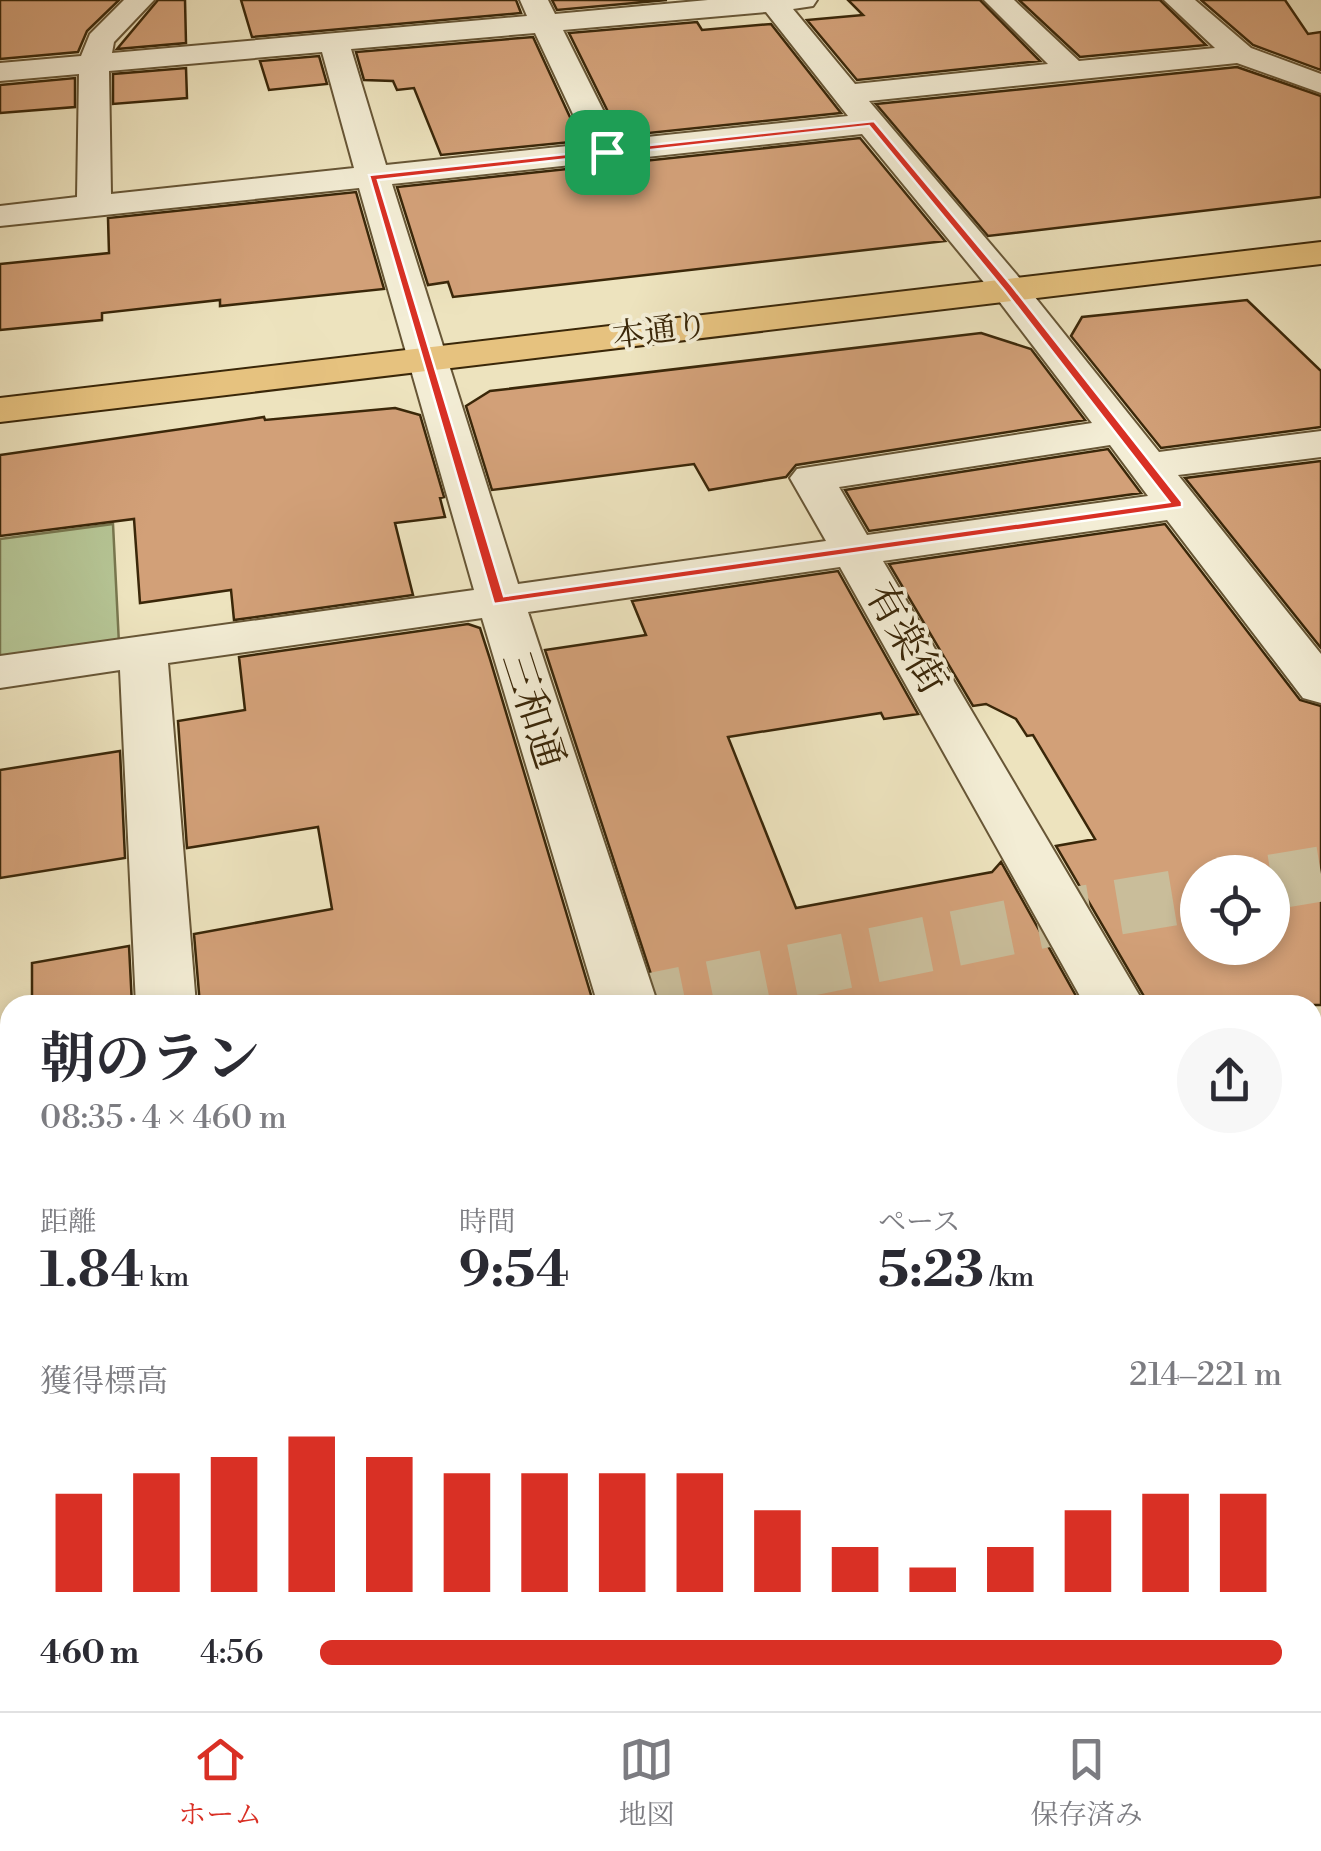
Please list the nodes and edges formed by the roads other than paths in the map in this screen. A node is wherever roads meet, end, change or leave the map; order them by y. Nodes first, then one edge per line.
1 (140, 0) edge
2 (998, 0) edge
3 (1178, 0) edge
4 (782, 1) edge
5 (540, 12) edge
6 (334, 42) junction
7 (1240, 54) junction
8 (94, 64) junction
9 (1072, 71) junction
10 (0, 72) edge
11 (1321, 84) edge
12 (847, 94) junction
13 (871, 123) junction
14 (607, 152) junction
15 (372, 178) junction
16 (94, 206) junction
17 (0, 216) edge
18 (1321, 253) edge
19 (1002, 268) junction
20 (421, 342) junction
21 (0, 375) edge
22 (0, 410) edge
23 (1321, 444) edge
24 (1135, 448) junction
25 (1178, 504) junction
26 (856, 548) junction
27 (499, 601) junction
28 (142, 652) junction
29 (0, 672) edge
30 (1321, 686) edge
31 (165, 995) edge
32 (625, 995) edge
33 (1109, 995) edge

1 - 8 street
2 - 9 street
3 - 7 street
4 - 5 street
4 - 12 street
5 - 6 street
5 - 14 street
6 - 8 street
6 - 15 street, 三和通
7 - 9 street
7 - 11 street
8 - 10 street
8 - 16 street
9 - 12 street
12 - 13 street
13 - 14 street
13 - 19 street
14 - 15 street
15 - 16 street
15 - 20 street, 三和通
16 - 17 street
18 - 19 highway, 本通り
19 - 20 highway, 本通り
19 - 24 street
20 - 21 highway, 本通り
20 - 22 highway, 本通り
20 - 27 street, 三和通
23 - 24 street
24 - 25 street
24 - 26 street, 有楽街
25 - 26 street
25 - 30 street
26 - 27 street
26 - 33 street, 有楽街
27 - 28 street
27 - 32 street, 三和通
28 - 29 street
28 - 31 street

